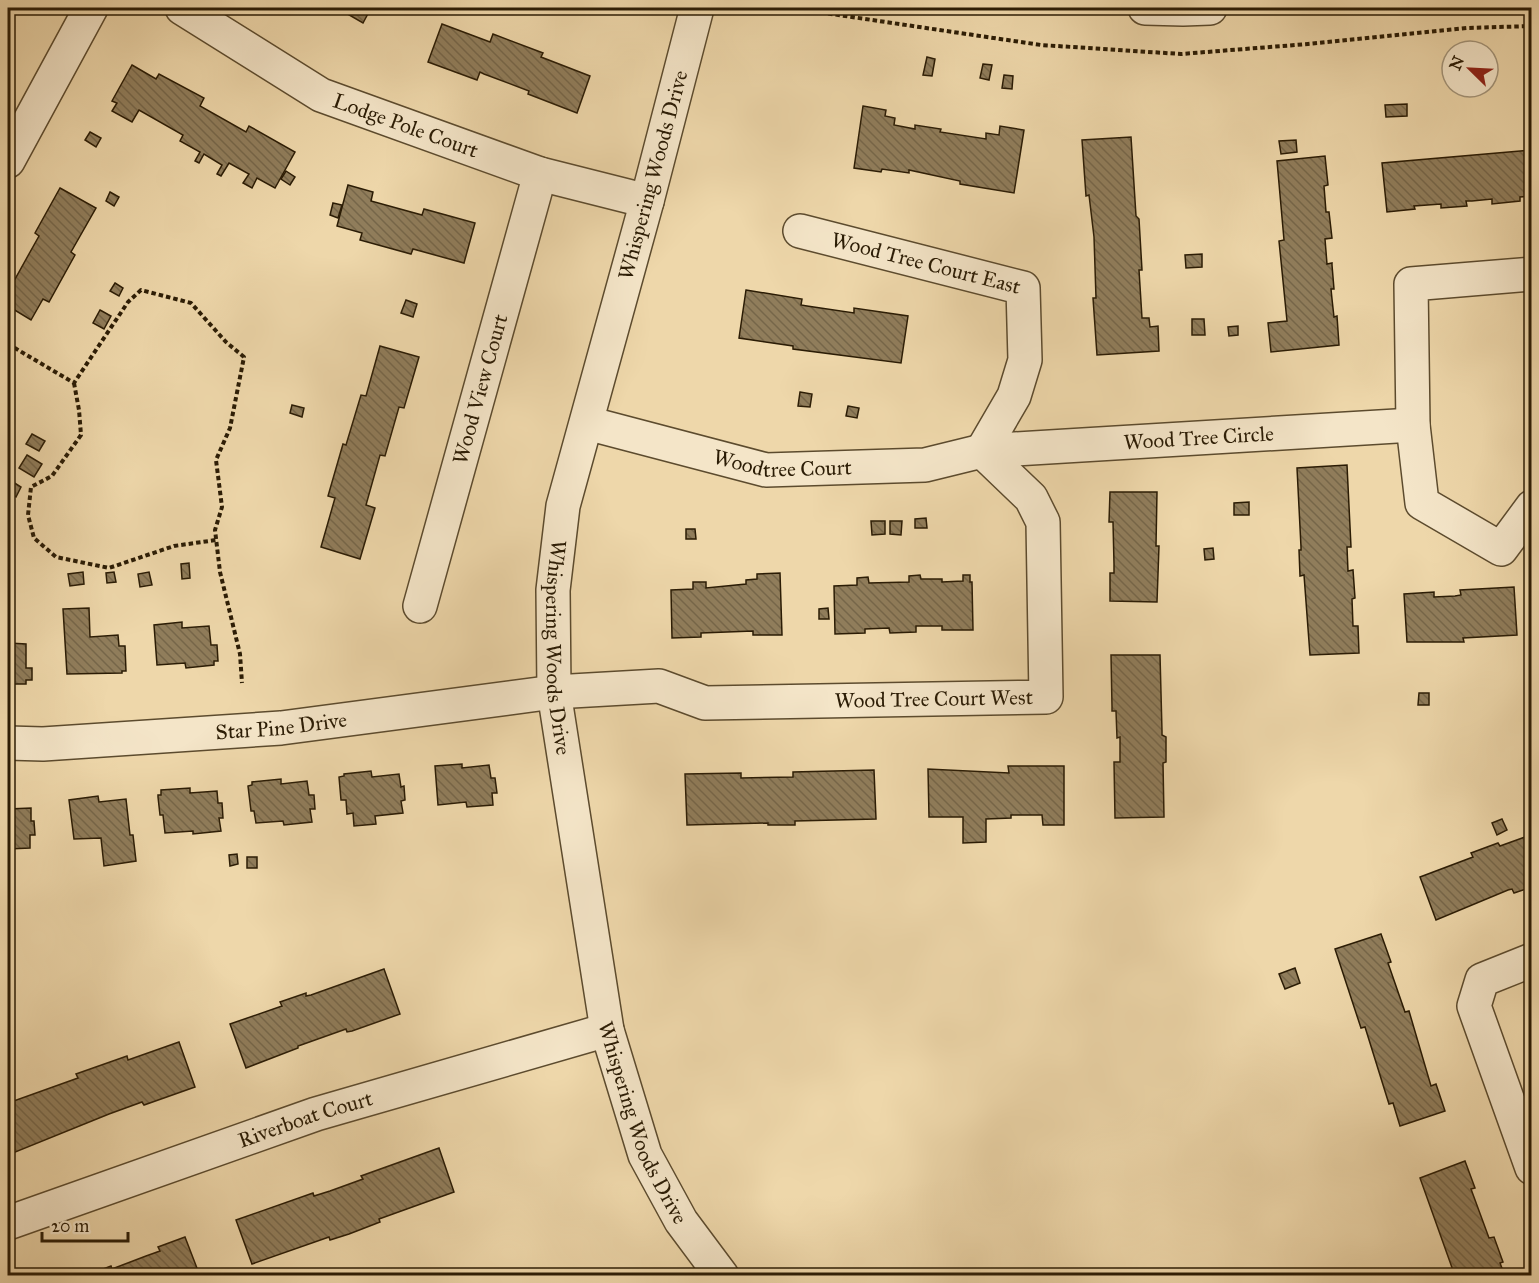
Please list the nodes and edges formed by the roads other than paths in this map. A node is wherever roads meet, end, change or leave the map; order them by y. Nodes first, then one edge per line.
1 (92, 8) edge
2 (182, 8) edge
3 (697, 8) edge
4 (1145, 8) edge
5 (1210, 8) edge
6 (8, 161) edge
7 (540, 174) junction
8 (647, 201) junction
9 (800, 231) dead end
10 (1532, 274) edge
11 (586, 423) junction
12 (1413, 425) junction
13 (982, 451) junction
14 (1532, 507) edge
15 (420, 606) dead end
16 (554, 692) junction
17 (8, 743) edge
18 (1532, 960) edge
19 (607, 1030) junction
20 (1532, 1168) edge
21 (8, 1223) edge
22 (722, 1275) edge

1 - 6 street
2 - 7 street, Lodge Pole Court
3 - 8 street, Whispering Woods Drive
4 - 5 street
7 - 8 street, Lodge Pole Court
7 - 15 street, Wood View Court
8 - 11 street, Whispering Woods Drive
9 - 13 street, Wood Tree Court East
10 - 12 street
11 - 13 street, Woodtree Court
11 - 16 street, Whispering Woods Drive
12 - 13 street, Wood Tree Circle
12 - 14 street
13 - 16 street, Wood Tree Court West
16 - 17 street, Star Pine Drive
16 - 19 street, Whispering Woods Drive
18 - 20 street
19 - 21 street, Riverboat Court
19 - 22 street, Whispering Woods Drive

